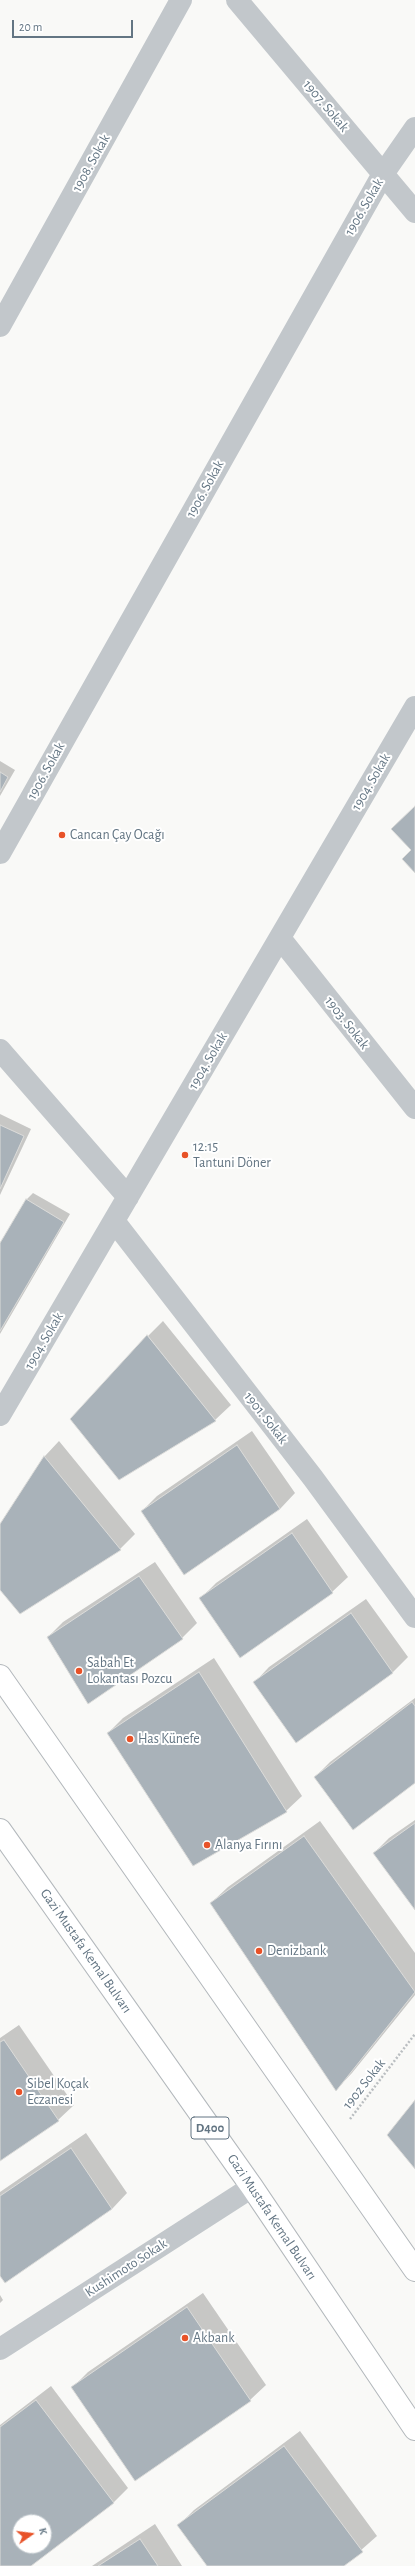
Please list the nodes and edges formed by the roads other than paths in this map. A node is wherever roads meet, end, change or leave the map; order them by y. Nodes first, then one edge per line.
1 (182, 0) edge
2 (238, 0) edge
3 (415, 128) edge
4 (383, 174) junction
5 (415, 212) edge
6 (0, 326) edge
7 (415, 707) edge
8 (0, 853) edge
9 (280, 938) junction
10 (0, 1050) edge
11 (415, 1108) edge
12 (128, 1197) junction
13 (114, 1221) junction
14 (0, 1415) edge
15 (415, 1617) edge
16 (0, 1676) edge
17 (0, 1830) edge
18 (252, 2187) junction
19 (415, 2270) edge
20 (0, 2349) edge
21 (415, 2429) edge

1 - 6 street, 1908. Sokak
2 - 4 street, 1907. Sokak
3 - 4 street, 1906. Sokak
4 - 5 street, 1907. Sokak
4 - 8 street, 1906. Sokak
7 - 9 street, 1904. Sokak
9 - 11 street, 1903. Sokak
9 - 12 street, 1904. Sokak
10 - 12 street
12 - 13 street, 1904. Sokak
13 - 14 street, 1904. Sokak
13 - 15 street, 1901. Sokak
16 - 19 highway
17 - 18 highway, Gazi Mustafa Kemal Bulvarı / D400
18 - 20 street, Kushimoto Sokak
18 - 21 highway, Gazi Mustafa Kemal Bulvarı / D400

